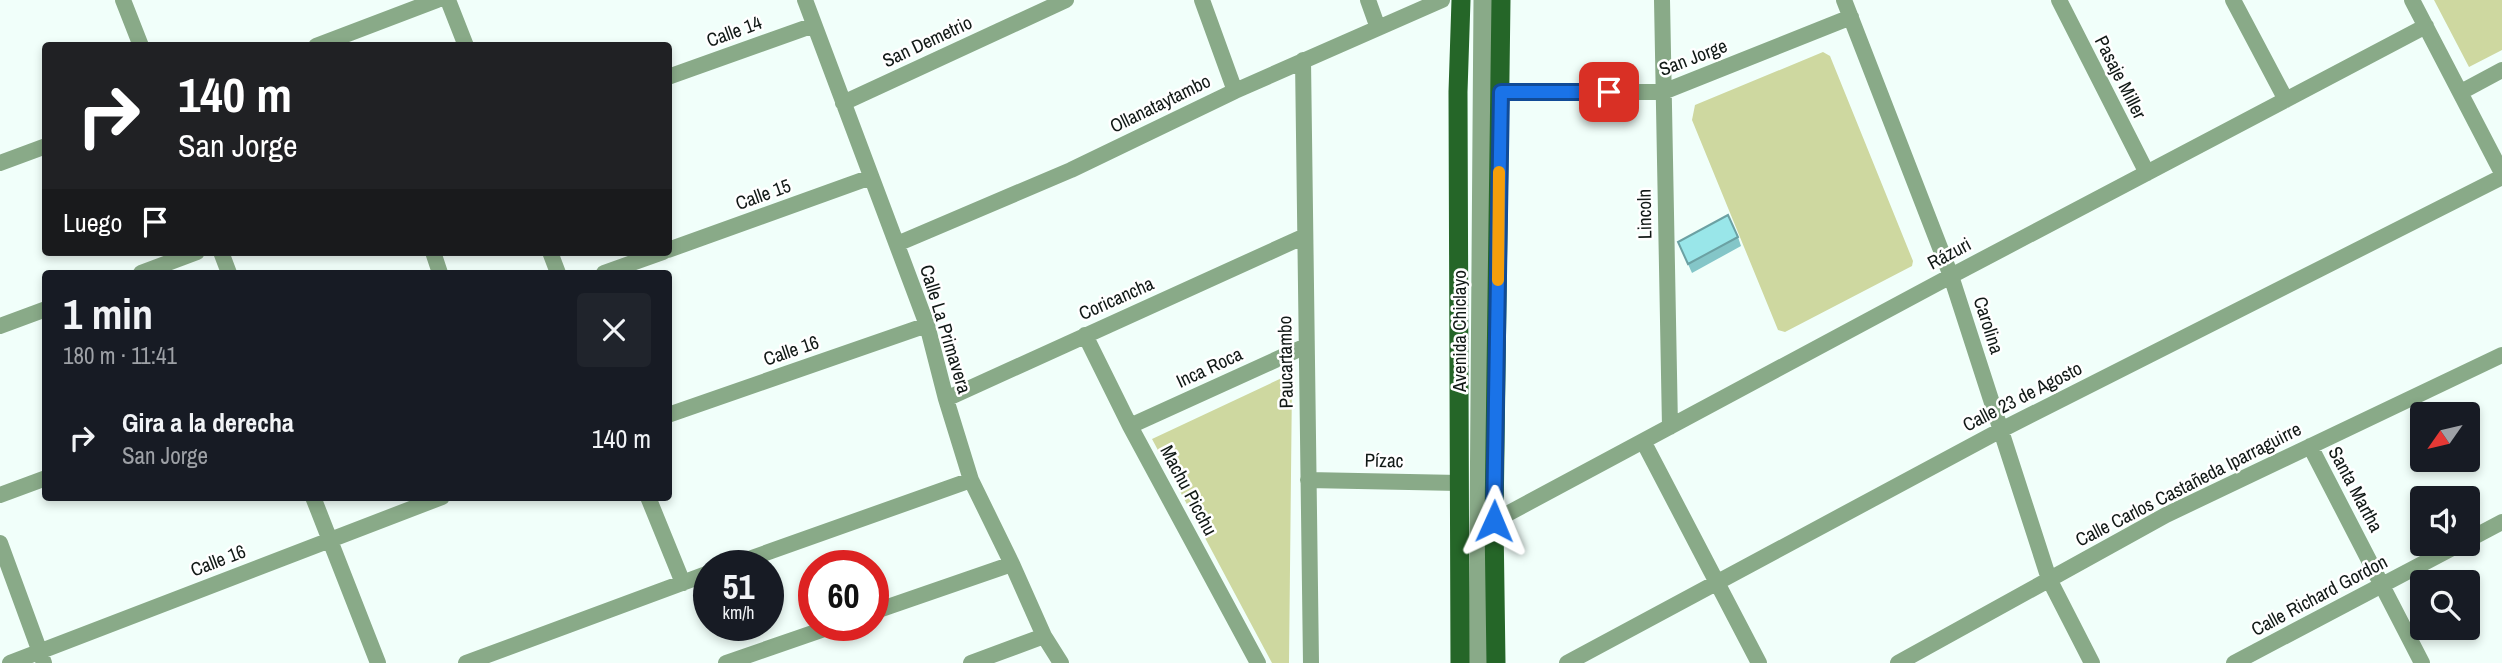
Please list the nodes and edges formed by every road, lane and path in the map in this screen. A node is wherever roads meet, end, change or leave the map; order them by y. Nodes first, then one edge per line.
1 (123, 0) edge
2 (437, 0) edge
3 (448, 0) edge
4 (805, 0) edge
5 (1066, 0) edge
6 (1202, 0) edge
7 (1368, 0) edge
8 (1442, 0) edge
9 (1461, 0) edge
10 (1483, 0) edge
11 (1500, 0) edge
12 (1662, 0) edge
13 (1844, 0) edge
14 (2059, 0) edge
15 (2233, 0) edge
16 (2412, 0) edge
17 (1851, 17) junction
18 (814, 24) junction
19 (2426, 26) junction
20 (1378, 28) junction
21 (139, 42) edge
22 (327, 42) edge
23 (465, 42) edge
24 (1303, 60) junction
25 (2502, 70) edge
26 (672, 76) edge
27 (1235, 91) junction
28 (1501, 92) junction
29 (1662, 92) junction
30 (2461, 92) junction
31 (2286, 100) junction
32 (844, 103) junction
33 (42, 147) edge
34 (0, 163) edge
35 (2147, 173) junction
36 (2502, 175) edge
37 (871, 177) junction
38 (1305, 236) junction
39 (897, 244) junction
40 (672, 249) edge
41 (186, 256) edge
42 (652, 256) edge
43 (149, 270) edge
44 (612, 270) edge
45 (1951, 276) junction
46 (42, 310) edge
47 (927, 325) junction
48 (0, 326) edge
49 (1085, 335) junction
50 (1306, 346) junction
51 (2502, 355) edge
52 (946, 399) junction
53 (672, 414) edge
54 (1130, 426) junction
55 (1670, 427) junction
56 (2001, 430) junction
57 (1643, 441) junction
58 (2310, 446) junction
59 (42, 479) edge
60 (971, 480) junction
61 (1308, 480) junction
62 (1459, 483) junction
63 (0, 495) edge
64 (314, 501) edge
65 (431, 501) edge
66 (650, 501) edge
67 (1494, 521) junction
68 (2502, 522) edge
69 (2480, 534) edge
70 (329, 540) junction
71 (0, 543) edge
72 (774, 550) edge
73 (2437, 556) edge
74 (1012, 564) junction
75 (693, 579) edge
76 (2049, 579) junction
77 (1717, 582) junction
78 (683, 583) junction
79 (2383, 585) junction
80 (889, 606) edge
81 (1044, 636) junction
82 (798, 638) edge
83 (42, 658) edge
84 (10, 663) edge
85 (377, 663) edge
86 (466, 663) edge
87 (726, 663) edge
88 (971, 663) edge
89 (1061, 663) edge
90 (1258, 663) edge
91 (1311, 663) edge
92 (1460, 663) edge
93 (1478, 663) edge
94 (1496, 663) edge
95 (1567, 663) edge
96 (1759, 663) edge
97 (1898, 663) edge
98 (2092, 663) edge
99 (2234, 663) edge
100 (2422, 663) edge

1 - 21 street
2 - 22 street
3 - 23 street
4 - 18 street, Calle La Primavera
5 - 32 street, San Demetrio
6 - 27 street
7 - 20 street
8 - 20 street, Ollanataytambo
9 - 62 main road, Avenida Chiclayo
10 - 93 street, Avenida Chiclayo
11 - 28 main road, Avenida Chiclayo
12 - 29 street, Lincoln
13 - 17 street, Carolina
14 - 35 street, Pasaje Miller
15 - 31 street
16 - 19 street
17 - 29 street, San Jorge
17 - 45 street, Carolina
18 - 26 street, Calle 14
18 - 32 street, Calle La Primavera
19 - 30 street
19 - 31 street, Rázuri
20 - 24 street, Ollanataytambo
24 - 27 street, Ollanataytambo
24 - 38 street, Paucartambo
25 - 30 street
27 - 39 street, Ollanataytambo
28 - 29 street, San Jorge
28 - 67 main road, Avenida Chiclayo
29 - 55 street, Lincoln
30 - 36 street
31 - 35 street, Rázuri
32 - 37 street, Calle La Primavera
33 - 34 street
35 - 45 street, Rázuri
36 - 56 street, Calle 23 de Agosto
37 - 39 street, Calle La Primavera
37 - 40 street, Calle 15
38 - 49 street, Coricancha
38 - 50 street, Paucartambo
39 - 47 street, Calle La Primavera
41 - 43 street
42 - 44 street
45 - 55 street, Rázuri
45 - 56 street, Carolina
46 - 48 street
47 - 52 street, Calle La Primavera
47 - 53 street, Calle 16
49 - 52 street, Coricancha
49 - 54 street, Machu Picchu
50 - 54 street, Inca Roca
50 - 61 street, Paucartambo
51 - 58 street, Calle Carlos Castañeda Iparraguirre
52 - 60 street, Calle La Primavera
54 - 90 street, Machu Picchu
55 - 57 street, Rázuri
56 - 76 street, Carolina
56 - 77 street, Calle 23 de Agosto
57 - 67 street, Rázuri
57 - 77 street
58 - 76 street, Calle Carlos Castañeda Iparraguirre
58 - 79 street, Santa Martha
59 - 63 street
60 - 72 street
60 - 74 street, Calle La Primavera
61 - 62 street, Pízac
61 - 91 street, Paucartambo
62 - 92 main road, Avenida Chiclayo
64 - 70 street
65 - 70 street, Calle 16
66 - 78 street
67 - 94 main road, Avenida Chiclayo
68 - 69 street
70 - 83 street, Calle 16
70 - 85 street
71 - 83 street
73 - 79 street, Calle Richard Gordon
74 - 80 street
74 - 81 street, Calle La Primavera
75 - 78 street
76 - 97 street, Calle Carlos Castañeda Iparraguirre
76 - 98 street, Carolina
77 - 95 street, Calle 23 de Agosto
77 - 96 street
78 - 86 street
79 - 99 street, Calle Richard Gordon
79 - 100 street, Santa Martha
81 - 88 street
81 - 89 street, Calle La Primavera
82 - 87 street
83 - 84 street, Calle 16

